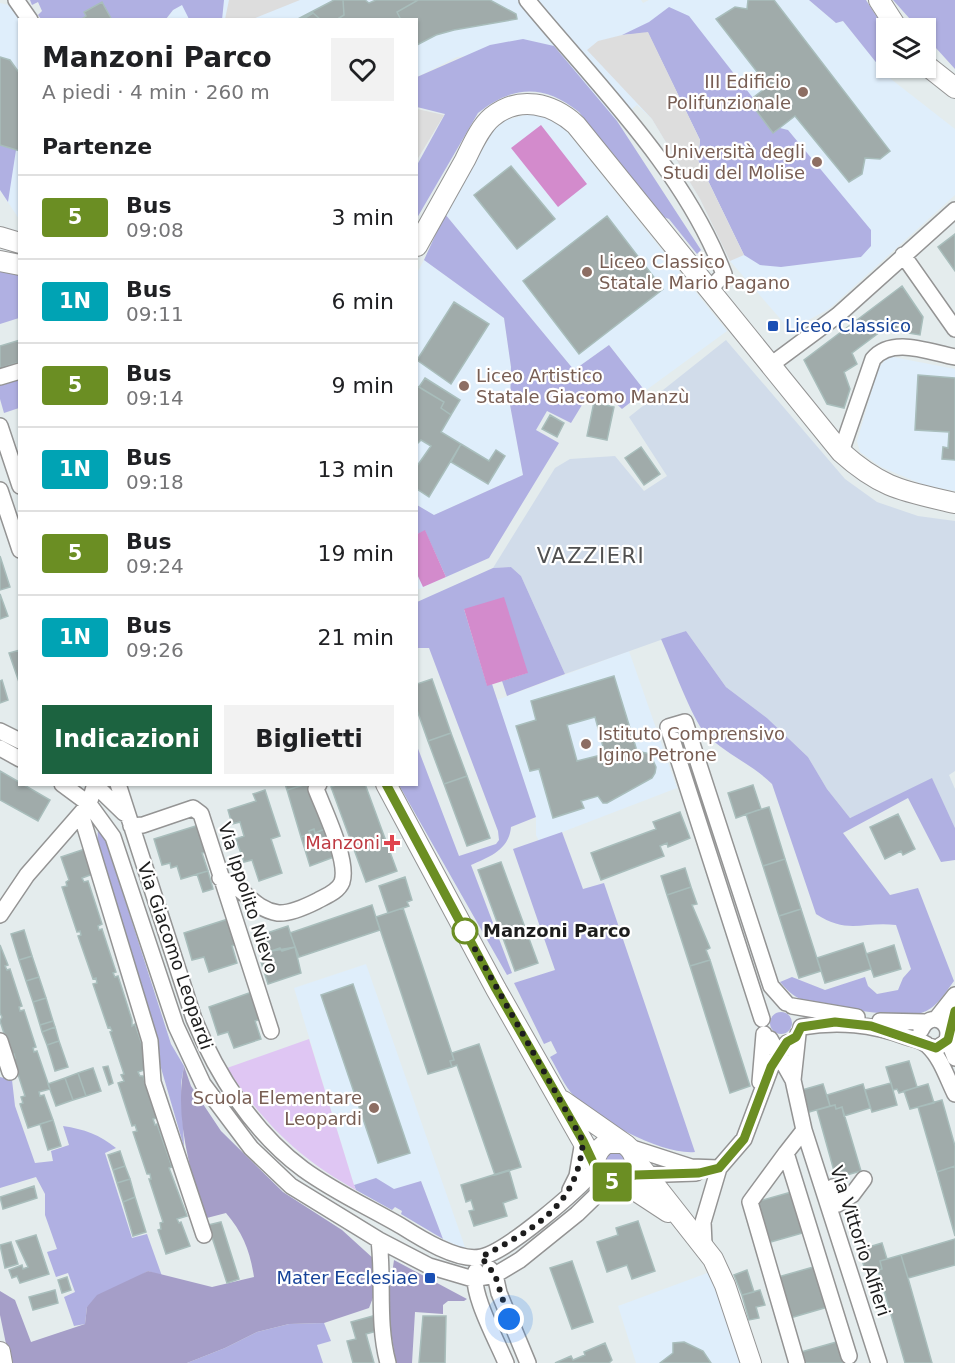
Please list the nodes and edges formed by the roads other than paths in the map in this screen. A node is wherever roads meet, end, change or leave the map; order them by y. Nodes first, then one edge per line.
1 (16, 0) edge
2 (527, 0) edge
3 (879, 0) edge
4 (29, 18) edge
5 (891, 18) edge
6 (936, 73) edge
7 (955, 88) edge
8 (955, 210) edge
9 (0, 237) edge
10 (18, 242) edge
11 (418, 244) edge
12 (903, 255) junction
13 (0, 261) edge
14 (18, 265) edge
15 (711, 288) junction
16 (955, 329) edge
17 (955, 357) edge
18 (772, 364) junction
19 (18, 372) edge
20 (0, 377) edge
21 (0, 426) edge
22 (842, 452) junction
23 (18, 480) edge
24 (18, 483) edge
25 (0, 488) edge
26 (955, 502) edge
27 (18, 544) edge
28 (0, 731) edge
29 (18, 740) edge
30 (0, 748) edge
31 (18, 758) edge
32 (64, 786) edge
33 (95, 786) edge
34 (96, 786) edge
35 (119, 786) edge
36 (318, 786) edge
37 (387, 786) edge
38 (711, 800) junction
39 (694, 805) junction
40 (85, 809) junction
41 (131, 826) junction
42 (220, 878) junction
43 (0, 915) edge
44 (955, 995) edge
45 (789, 1004) junction
46 (955, 1011) edge
47 (194, 1019) junction
48 (931, 1020) junction
49 (176, 1026) junction
50 (271, 1031) dead end
51 (765, 1031) junction
52 (948, 1034) junction
53 (791, 1040) junction
54 (0, 1041) edge
55 (926, 1044) junction
56 (955, 1058) edge
57 (10, 1072) dead end
58 (793, 1080) junction
59 (554, 1094) junction
60 (955, 1094) edge
61 (758, 1100) junction
62 (804, 1130) junction
63 (583, 1141) junction
64 (786, 1152) junction
65 (620, 1166) junction
66 (719, 1168) junction
67 (864, 1179) dead end
68 (323, 1181) junction
69 (566, 1198) junction
70 (312, 1200) junction
71 (687, 1226) junction
72 (204, 1235) dead end
73 (423, 1239) junction
74 (379, 1240) junction
75 (704, 1244) junction
76 (413, 1257) junction
77 (481, 1257) junction
78 (495, 1275) junction
79 (473, 1279) junction
80 (509, 1319) junction
81 (491, 1326) junction
82 (0, 1352) edge
83 (849, 1356) dead end
84 (2, 1363) edge
85 (388, 1363) edge
86 (506, 1363) edge
87 (528, 1363) edge
88 (751, 1363) edge
89 (797, 1363) edge
90 (879, 1363) edge

1 - 4 street
2 - 15 street
3 - 5 street
6 - 7 street
8 - 12 street
9 - 10 street
11 - 15 street
12 - 16 street
12 - 18 street
13 - 14 street
15 - 18 street
17 - 22 street
18 - 22 street
19 - 20 street
21 - 23 street
22 - 26 street
24 - 25 street
25 - 27 street
28 - 29 street
30 - 31 street
32 - 40 street
33 - 40 street, Via Giacomo Leopardi
34 - 41 street, Via Giacomo Leopardi
35 - 41 street, Via Giacomo Leopardi
36 - 42 street
37 - 59 street
38 - 39 street
38 - 39 street, Via Vittorio Alfieri
38 - 45 street, Via Vittorio Alfieri
39 - 51 street, Via Vittorio Alfieri
40 - 43 street, Via Giacomo Leopardi
40 - 49 street, Via Giacomo Leopardi
40 - 72 street
41 - 42 street, Via Ippolito Nievo
41 - 47 street, Via Giacomo Leopardi
42 - 50 street, Via Ippolito Nievo
44 - 48 street
45 - 48 street
45 - 51 street
45 - 53 street, Via Vittorio Alfieri
46 - 52 street
47 - 49 street
47 - 68 street, Via Giacomo Leopardi
48 - 52 street
48 - 55 street
49 - 70 street, Via Giacomo Leopardi
51 - 53 street, Via Vittorio Alfieri
51 - 61 street
52 - 55 street
52 - 56 street
53 - 55 street
53 - 58 street, Via Vittorio Alfieri
53 - 58 street, Via Vittorio Alfieri
53 - 61 street
54 - 57 street
55 - 60 street
58 - 62 street, Via Vittorio Alfieri
59 - 63 street
59 - 65 street
61 - 66 street
62 - 64 street
62 - 67 street, Via Vittorio Alfieri
62 - 90 street, Via Vittorio Alfieri
63 - 65 street
63 - 69 street
64 - 83 street
64 - 89 street
65 - 66 street
65 - 66 street
65 - 69 street
65 - 71 street
65 - 71 street
65 - 78 street, Via Giacomo Leopardi
66 - 75 street
68 - 70 street
68 - 73 street, Via Giacomo Leopardi
69 - 77 street
70 - 74 street, Via Giacomo Leopardi
71 - 75 street
73 - 76 street
73 - 77 street, Via Giacomo Leopardi
74 - 76 street, Via Giacomo Leopardi
74 - 85 street
75 - 88 street
76 - 79 street, Via Giacomo Leopardi
77 - 78 street
77 - 79 street
78 - 79 street, Via Giacomo Leopardi
78 - 80 street
79 - 81 street
80 - 81 street
80 - 87 street
81 - 86 street
82 - 84 street

